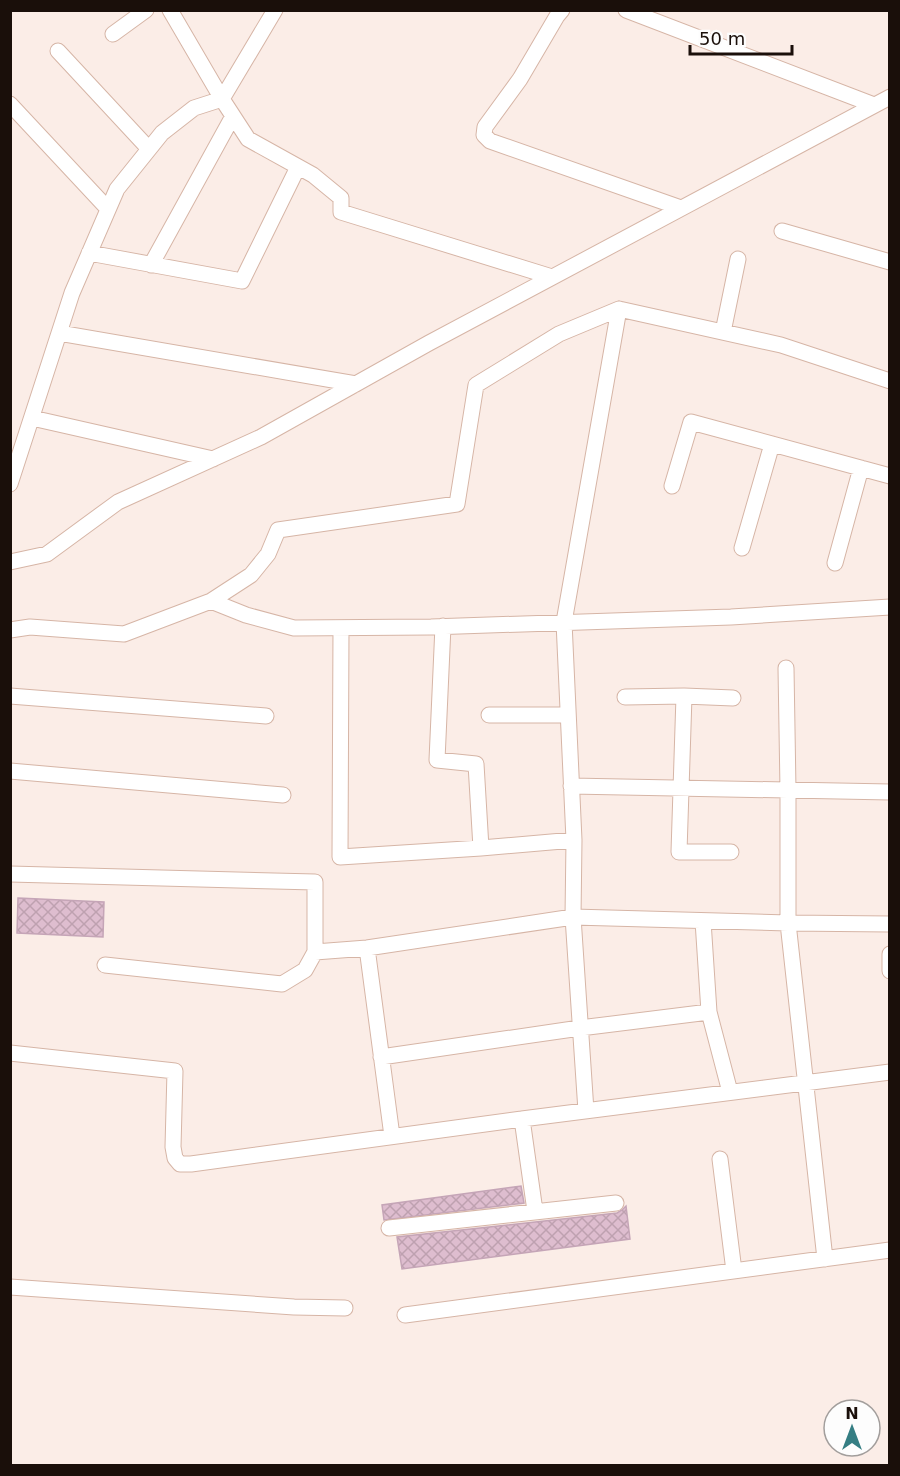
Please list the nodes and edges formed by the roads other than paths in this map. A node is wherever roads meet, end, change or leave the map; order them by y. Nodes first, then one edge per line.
1 (146, 10) edge
2 (170, 10) edge
3 (275, 10) edge
4 (562, 10) edge
5 (626, 10) edge
6 (113, 34) dead end
7 (58, 51) dead end
8 (890, 97) edge
9 (222, 99) junction
10 (10, 104) edge
11 (874, 105) junction
12 (233, 116) junction
13 (149, 149) junction
14 (298, 167) junction
15 (681, 208) junction
16 (108, 209) junction
17 (782, 231) dead end
18 (89, 253) junction
19 (738, 259) dead end
20 (890, 262) edge
21 (151, 265) junction
22 (552, 277) junction
23 (619, 309) junction
24 (723, 332) junction
25 (59, 333) junction
26 (890, 381) edge
27 (356, 384) junction
28 (32, 418) junction
29 (772, 444) junction
30 (213, 459) junction
31 (861, 468) junction
32 (890, 476) edge
33 (10, 484) edge
34 (672, 486) dead end
35 (742, 548) dead end
36 (10, 562) edge
37 (835, 563) dead end
38 (211, 602) junction
39 (890, 607) edge
40 (564, 622) junction
41 (443, 626) junction
42 (341, 628) junction
43 (10, 630) edge
44 (786, 668) dead end
45 (10, 696) edge
46 (684, 696) junction
47 (625, 697) dead end
48 (733, 698) dead end
49 (489, 715) dead end
50 (568, 715) junction
51 (266, 716) dead end
52 (10, 771) edge
53 (571, 786) junction
54 (681, 788) junction
55 (788, 790) junction
56 (890, 792) edge
57 (283, 795) dead end
58 (574, 840) junction
59 (481, 848) junction
60 (731, 852) dead end
61 (10, 874) edge
62 (573, 917) junction
63 (703, 921) junction
64 (788, 923) junction
65 (890, 924) edge
66 (367, 948) junction
67 (315, 952) junction
68 (890, 954) edge
69 (105, 965) dead end
70 (890, 971) edge
71 (709, 1012) junction
72 (580, 1028) junction
73 (10, 1053) edge
74 (381, 1057) junction
75 (890, 1072) edge
76 (806, 1082) junction
77 (730, 1092) junction
78 (586, 1111) junction
79 (522, 1119) junction
80 (392, 1136) junction
81 (720, 1159) dead end
82 (616, 1203) dead end
83 (535, 1211) junction
84 (389, 1228) dead end
85 (890, 1250) edge
86 (825, 1258) junction
87 (734, 1271) junction
88 (10, 1287) edge
89 (345, 1308) dead end
90 (405, 1315) dead end

1 - 6 street
2 - 9 street
3 - 9 street
4 - 15 street
5 - 11 street
7 - 13 street
8 - 11 street
9 - 12 street
9 - 13 street
10 - 16 street
11 - 15 street
12 - 14 street
12 - 21 street
13 - 16 street
14 - 21 street
14 - 22 street
15 - 22 street
16 - 18 street
17 - 20 street
18 - 21 street
18 - 25 street
19 - 24 street
22 - 27 street
23 - 24 street
23 - 38 street
23 - 40 street
24 - 26 street
25 - 27 street
25 - 28 street
27 - 30 street
28 - 30 street
28 - 33 street
29 - 31 street
29 - 34 street
29 - 35 street
30 - 36 street
31 - 32 street
31 - 37 street
38 - 42 street
38 - 43 street
39 - 40 street
40 - 41 street
40 - 50 street
41 - 42 street
41 - 59 street
42 - 59 street
44 - 55 street
45 - 51 street
46 - 47 street
46 - 48 street
46 - 54 street
49 - 50 street
50 - 53 street
52 - 57 street
53 - 54 street
53 - 58 street
54 - 55 street
54 - 60 street
55 - 56 street
55 - 64 street
58 - 59 street
58 - 62 street
61 - 67 street
62 - 63 street
62 - 66 street
62 - 72 street
63 - 64 street
63 - 71 street
64 - 65 street
64 - 76 street
66 - 67 street
66 - 74 street
67 - 69 street
68 - 70 street
71 - 72 street
71 - 77 street
72 - 74 street
72 - 78 street
73 - 80 street
74 - 80 street
75 - 76 street
76 - 77 street
76 - 86 street
77 - 78 street
78 - 79 street
79 - 80 street
79 - 83 street
81 - 87 street
82 - 83 street
83 - 84 street
85 - 86 street
86 - 87 street
87 - 90 street
88 - 89 street

